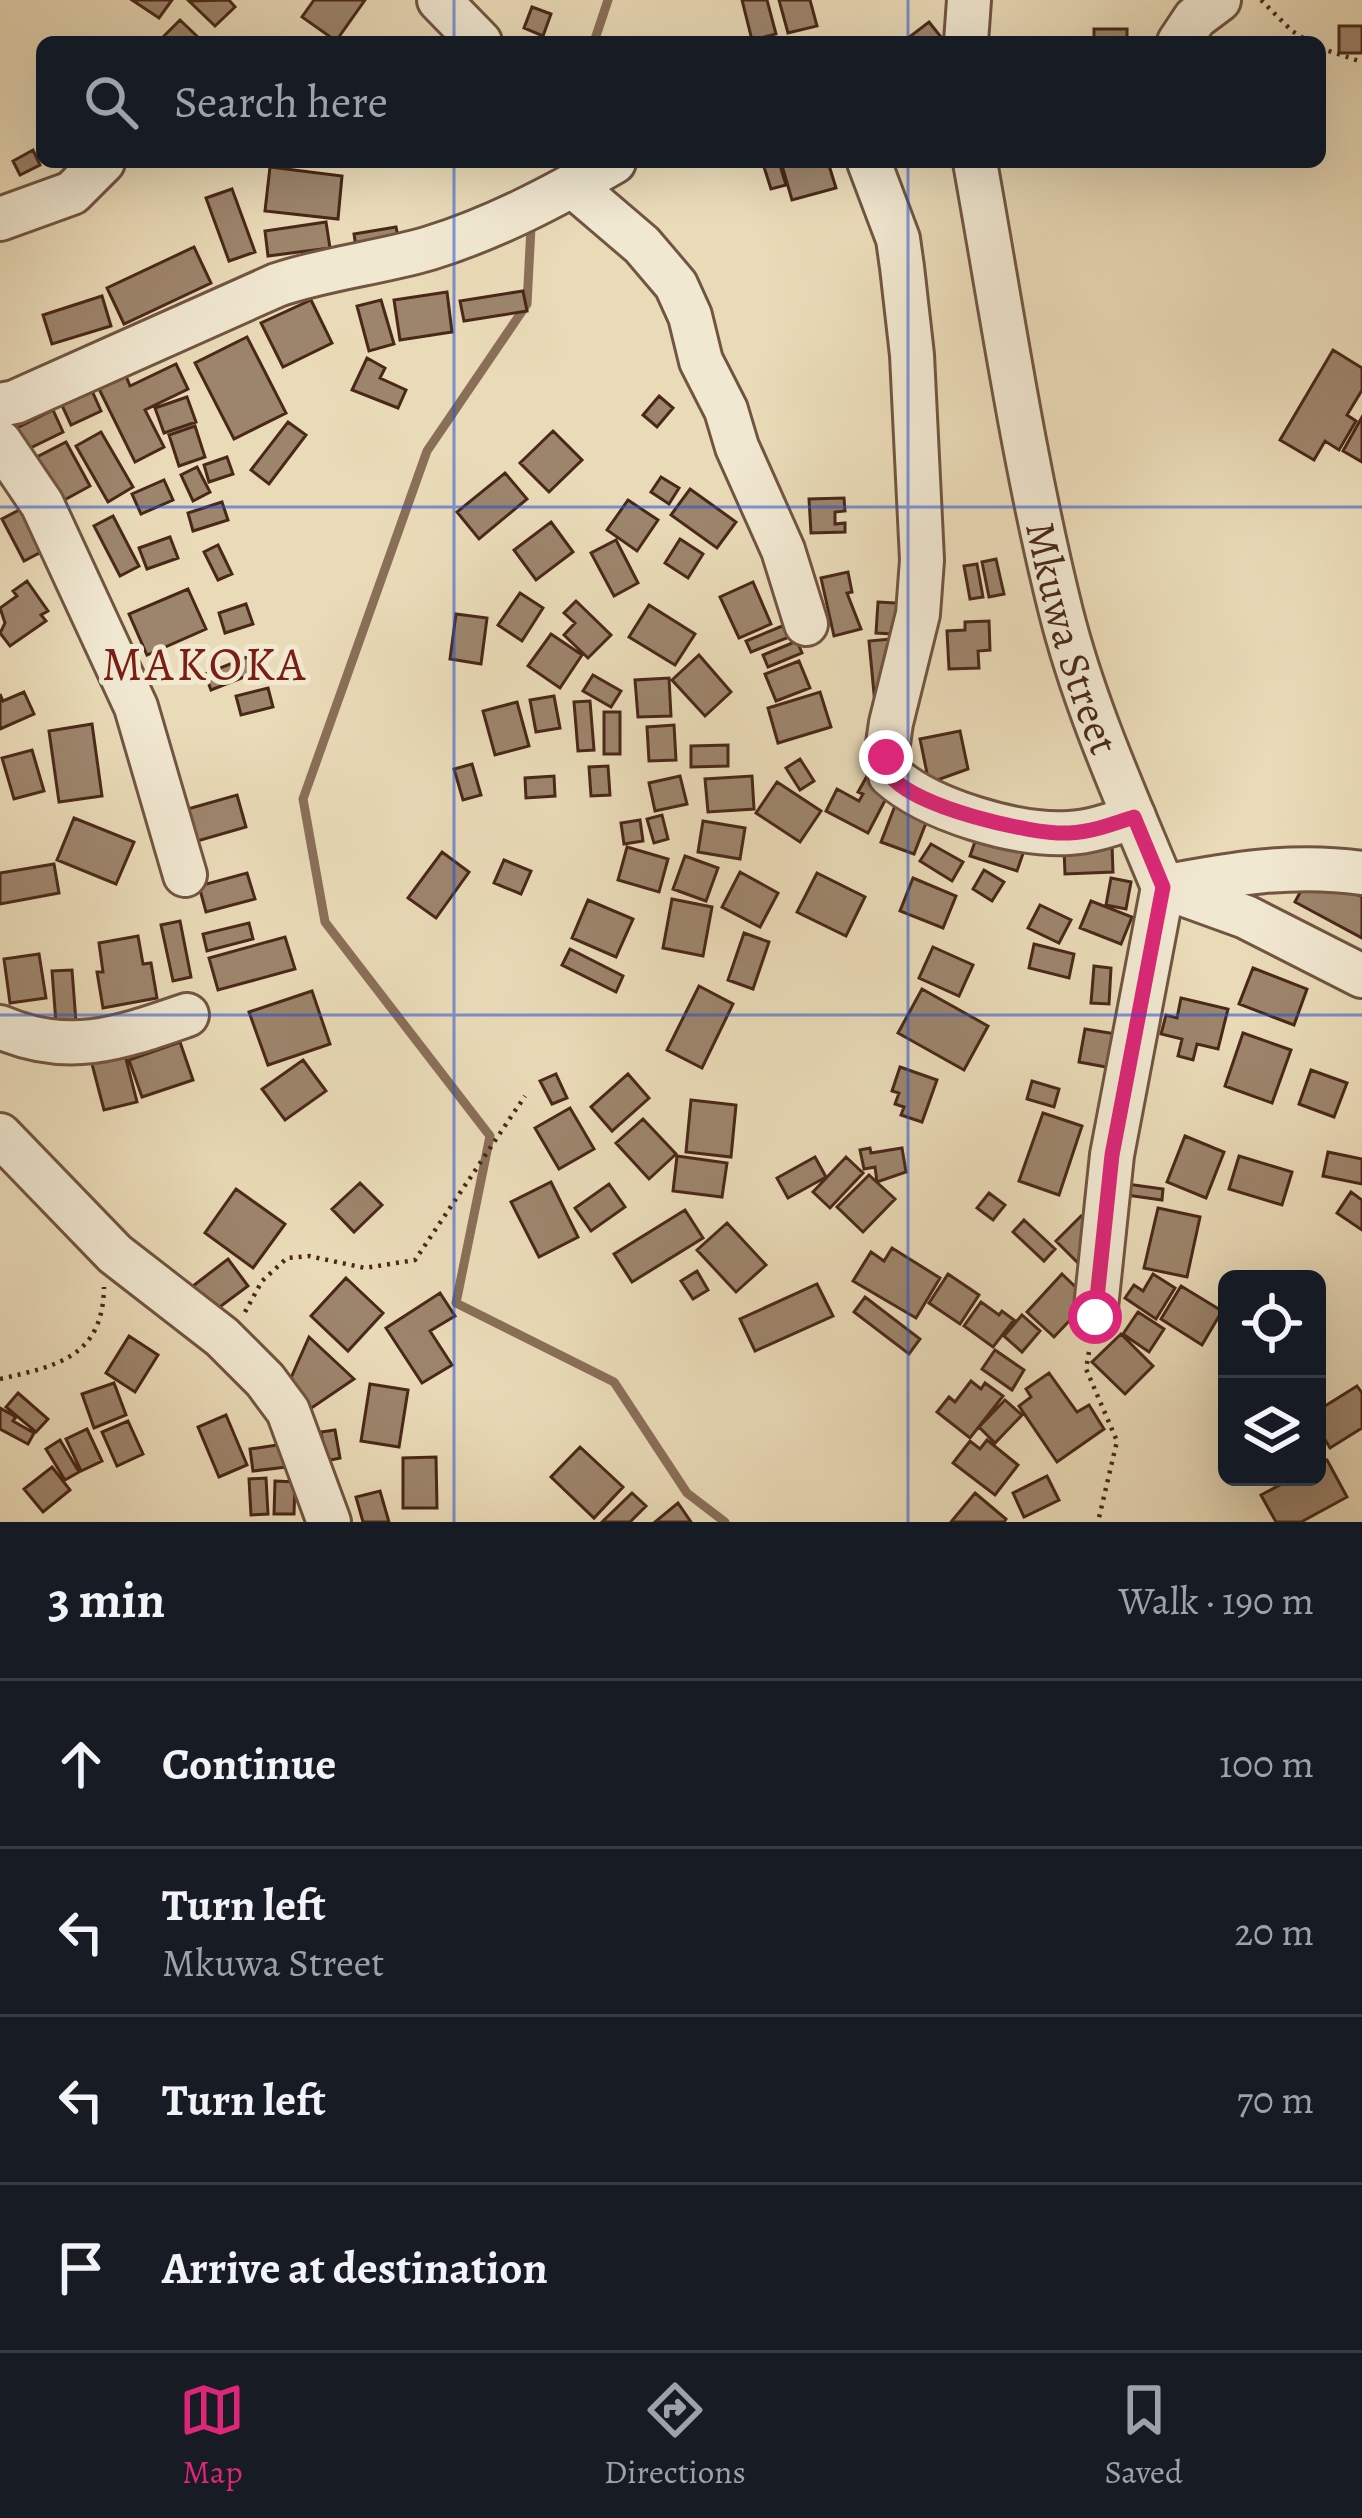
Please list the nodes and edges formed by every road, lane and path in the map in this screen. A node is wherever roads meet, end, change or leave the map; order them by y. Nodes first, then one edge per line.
1 (439, 0) edge
2 (969, 0) edge
3 (1219, 0) edge
4 (1261, 0) edge
5 (474, 36) edge
6 (966, 36) edge
7 (1183, 36) edge
8 (1300, 36) edge
9 (1326, 50) edge
10 (1362, 62) edge
11 (97, 168) edge
12 (870, 168) edge
13 (976, 168) edge
14 (593, 170) edge
15 (0, 219) edge
16 (0, 405) edge
17 (0, 442) edge
18 (806, 624) dead end
19 (1134, 817) junction
20 (1362, 873) edge
21 (185, 875) dead end
22 (1163, 887) junction
23 (1362, 976) edge
24 (187, 1015) dead end
25 (0, 1027) edge
26 (525, 1096) dead end
27 (0, 1135) edge
28 (89, 1230) junction
29 (1095, 1317) joint
30 (222, 1337) junction
31 (0, 1379) edge
32 (329, 1522) edge
33 (1098, 1522) edge

1 - 5 street
2 - 6 street
3 - 7 street
4 - 8 path
9 - 10 path
11 - 15 street
12 - 19 street
13 - 19 street, Mkuwa Street
14 - 16 street
14 - 18 street
17 - 21 street
19 - 22 street, Mkuwa Street
20 - 22 street
22 - 23 street
22 - 29 street
24 - 25 street
26 - 30 path
27 - 28 street
28 - 30 street
28 - 31 path
29 - 33 path
30 - 32 street

